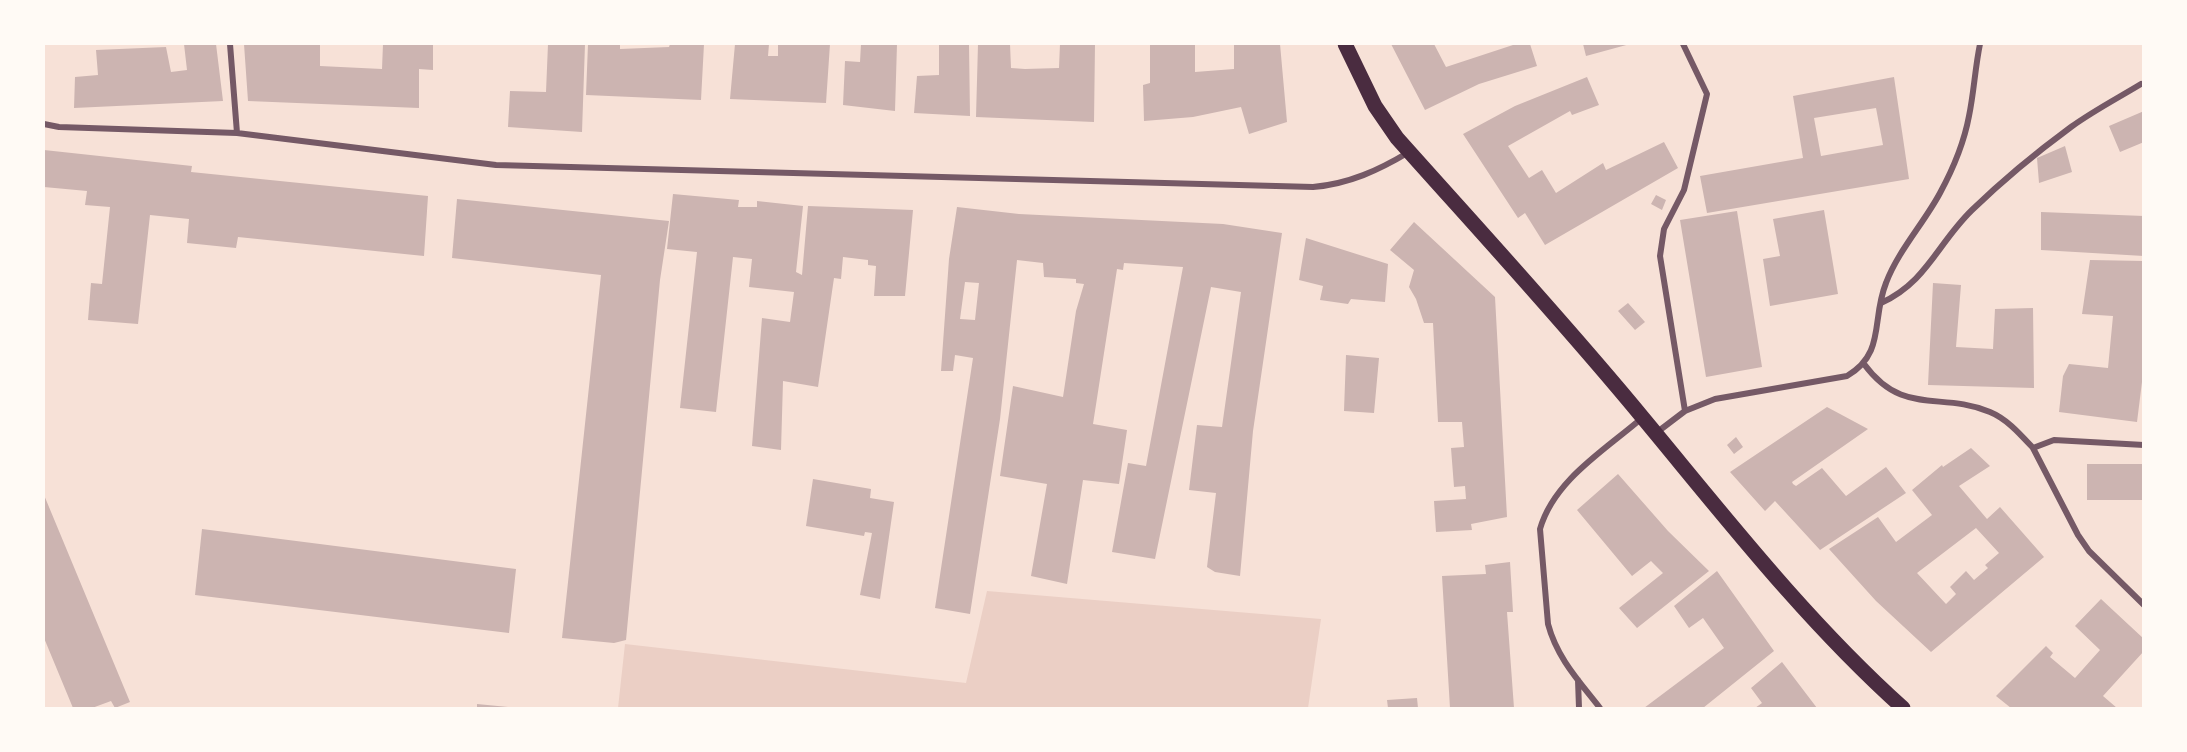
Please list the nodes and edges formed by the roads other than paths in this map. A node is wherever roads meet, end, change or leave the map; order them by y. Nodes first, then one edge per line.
1 (230, 44) edge
2 (1345, 44) edge
3 (1683, 44) edge
4 (1980, 44) edge
5 (2141, 84) dead end
6 (44, 124) edge
7 (237, 133) junction
8 (1409, 152) junction
9 (1881, 303) junction
10 (1864, 364) junction
11 (1685, 411) junction
12 (1643, 418) junction
13 (1655, 434) junction
14 (2144, 445) edge
15 (2032, 448) junction
16 (2144, 605) edge
17 (1578, 680) junction
18 (1579, 708) edge
19 (1600, 708) edge
20 (1904, 708) edge

1 - 7 street
2 - 8 main road
3 - 11 street
4 - 9 street
5 - 9 street
6 - 7 street
7 - 8 street
8 - 12 main road
9 - 10 street
10 - 11 street
10 - 15 street
11 - 13 street
12 - 13 main road
12 - 17 street
13 - 20 main road
14 - 15 street
15 - 16 street
17 - 18 street
17 - 19 street

